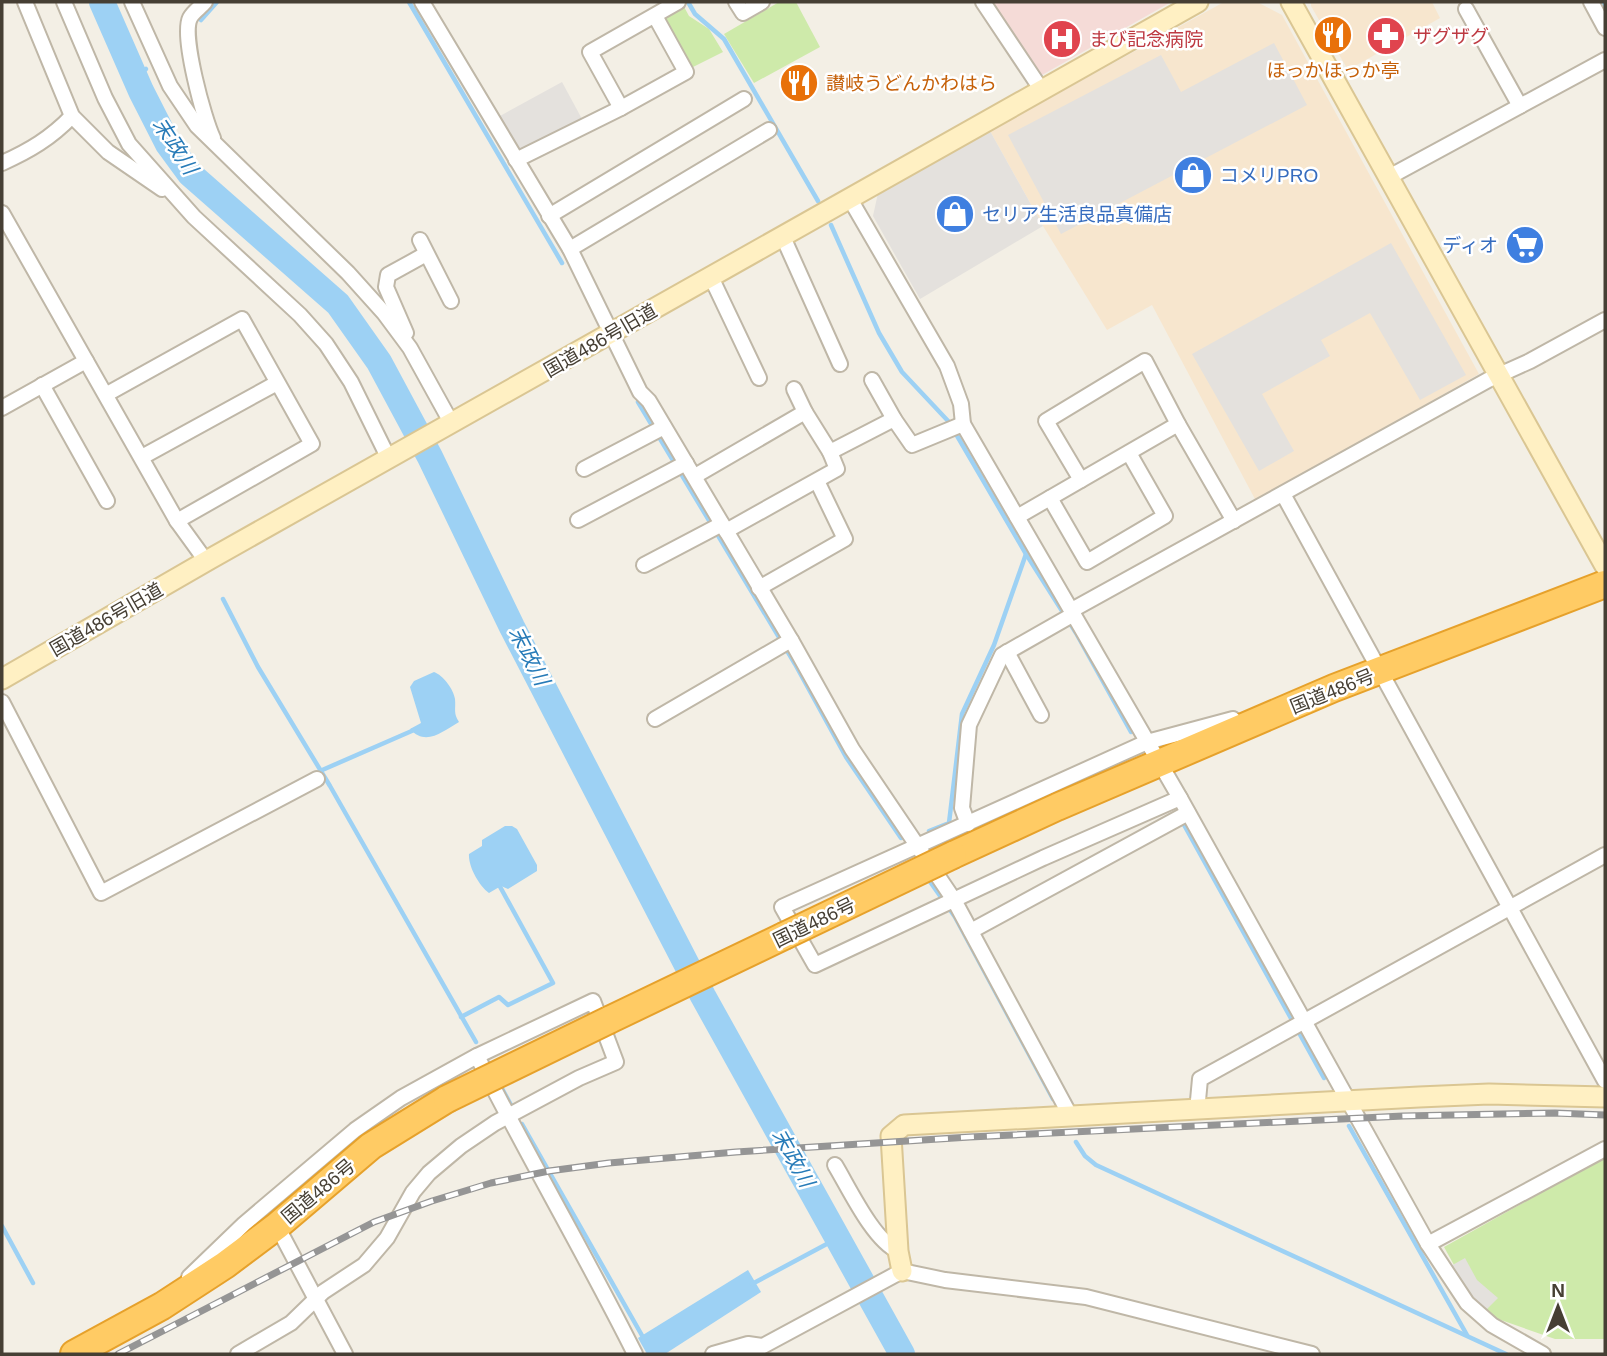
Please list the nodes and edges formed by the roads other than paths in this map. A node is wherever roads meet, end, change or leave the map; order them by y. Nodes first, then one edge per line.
1 (25, 2) edge
2 (64, 2) edge
3 (132, 2) edge
4 (205, 2) edge
5 (422, 2) edge
6 (678, 2) edge
7 (736, 2) edge
8 (762, 2) edge
9 (983, 2) edge
10 (1198, 2) edge
11 (1291, 2) edge
12 (1591, 2) edge
13 (1465, 9) dead end
14 (655, 16) junction
15 (1605, 28) edge
16 (1605, 60) edge
17 (1041, 89) junction
18 (744, 99) dead end
19 (1520, 106) junction
20 (621, 108) junction
21 (72, 116) junction
22 (769, 130) dead end
23 (215, 145) junction
24 (516, 160) junction
25 (2, 163) edge
26 (1389, 177) junction
27 (167, 189) junction
28 (850, 199) junction
29 (2, 215) edge
30 (549, 216) junction
31 (783, 237) junction
32 (569, 249) junction
33 (711, 277) junction
34 (451, 301) dead end
35 (1605, 320) edge
36 (610, 334) junction
37 (410, 348) junction
38 (86, 360) junction
39 (840, 364) dead end
40 (1498, 375) junction
41 (759, 378) dead end
42 (872, 380) dead end
43 (277, 383) junction
44 (42, 385) junction
45 (794, 389) dead end
46 (107, 394) junction
47 (2, 408) edge
48 (805, 412) junction
49 (894, 419) junction
50 (1178, 424) junction
51 (957, 427) junction
52 (444, 428) junction
53 (658, 430) junction
54 (830, 452) junction
55 (1129, 453) junction
56 (398, 454) junction
57 (142, 457) junction
58 (680, 466) junction
59 (584, 469) dead end
60 (695, 476) junction
61 (1081, 480) junction
62 (817, 481) junction
63 (1283, 494) junction
64 (1050, 498) junction
65 (107, 501) dead end
66 (1017, 517) junction
67 (177, 520) junction
68 (578, 520) dead end
69 (1234, 521) junction
70 (719, 528) junction
71 (206, 561) junction
72 (644, 565) dead end
73 (1605, 566) edge
74 (1605, 584) edge
75 (759, 588) junction
76 (1070, 615) junction
77 (786, 644) junction
78 (1007, 652) junction
79 (1381, 671) junction
80 (2, 680) edge
81 (2, 702) edge
82 (1041, 715) dead end
83 (655, 719) dead end
84 (1154, 753) junction
85 (317, 779) dead end
86 (1180, 798) junction
87 (1188, 813) junction
88 (968, 824) junction
89 (918, 846) junction
90 (1605, 855) edge
91 (948, 903) junction
92 (1510, 908) junction
93 (971, 931) junction
94 (1298, 1025) junction
95 (477, 1056) junction
96 (1605, 1081) edge
97 (1605, 1097) edge
98 (1350, 1101) junction
99 (1197, 1111) junction
100 (507, 1116) junction
101 (1071, 1117) junction
102 (1605, 1149) edge
103 (835, 1165) dead end
104 (277, 1226) junction
105 (1429, 1244) junction
106 (898, 1251) junction
107 (894, 1275) junction
108 (315, 1300) junction
109 (162, 1306) junction
110 (762, 1346) junction
111 (74, 1354) edge
112 (237, 1354) edge
113 (345, 1354) edge
114 (635, 1354) edge
115 (713, 1354) edge
116 (748, 1354) edge
117 (1312, 1354) edge
118 (1543, 1354) edge

1 - 21 street
2 - 27 street
3 - 23 street
4 - 23 street
5 - 24 street
6 - 14 street
7 - 8 street
9 - 17 street
10 - 17 street, 国道486号旧道
11 - 26 street
12 - 15 street
13 - 19 street
14 - 20 street
14 - 20 street
16 - 19 street
17 - 28 street, 国道486号旧道
18 - 30 street
19 - 26 street
20 - 24 street
21 - 25 street
21 - 27 street
22 - 32 street
23 - 37 street
24 - 30 street
26 - 40 street
27 - 56 street
28 - 31 street, 国道486号旧道
28 - 51 street
29 - 38 street
30 - 32 street
31 - 33 street, 国道486号旧道
31 - 39 street
32 - 36 street
33 - 36 street, 国道486号旧道
33 - 41 street
34 - 37 street
35 - 40 street
36 - 52 street, 国道486号旧道
36 - 53 street
37 - 52 street
38 - 44 street
38 - 46 street
40 - 63 street
40 - 73 street
42 - 49 street
43 - 46 street
43 - 57 street
43 - 67 street
44 - 47 street
44 - 65 street
45 - 48 street
46 - 57 street
48 - 54 street
48 - 60 street
49 - 51 street
49 - 54 street
50 - 55 street
50 - 61 street
50 - 69 street
51 - 66 street
52 - 56 street, 国道486号旧道
53 - 58 street
53 - 59 street
54 - 62 street
55 - 61 street
55 - 64 street
56 - 71 street, 国道486号旧道
57 - 67 street
58 - 60 street
58 - 68 street
60 - 70 street
61 - 64 street
62 - 70 street
62 - 75 street
63 - 69 street
63 - 79 street
64 - 66 street
66 - 76 street
67 - 71 street
69 - 76 street
70 - 72 street
70 - 75 street
71 - 80 street, 国道486号旧道
74 - 79 highway, 国道486号
75 - 77 street
76 - 78 street
76 - 84 street
77 - 83 street
77 - 89 street
78 - 82 street
78 - 88 street
79 - 84 highway, 国道486号
79 - 92 street
81 - 85 street
84 - 86 street
84 - 88 street
84 - 104 highway, 国道486号, bridge
86 - 87 street
86 - 91 street
87 - 93 street
87 - 94 street
88 - 89 street
89 - 91 street
89 - 91 street
90 - 92 street
91 - 93 street
92 - 94 street
92 - 96 street
93 - 101 street
94 - 98 street
94 - 99 street
95 - 100 street
95 - 100 street
95 - 109 street
97 - 98 street
98 - 99 street
98 - 105 street
99 - 101 street
100 - 108 street
100 - 114 street
101 - 106 street
102 - 105 street
103 - 106 street
104 - 108 street
104 - 109 highway, 国道486号
105 - 118 street
106 - 107 street
107 - 110 street
107 - 117 street
108 - 112 street
108 - 113 street
109 - 111 highway, 国道486号
110 - 115 street
110 - 116 street

